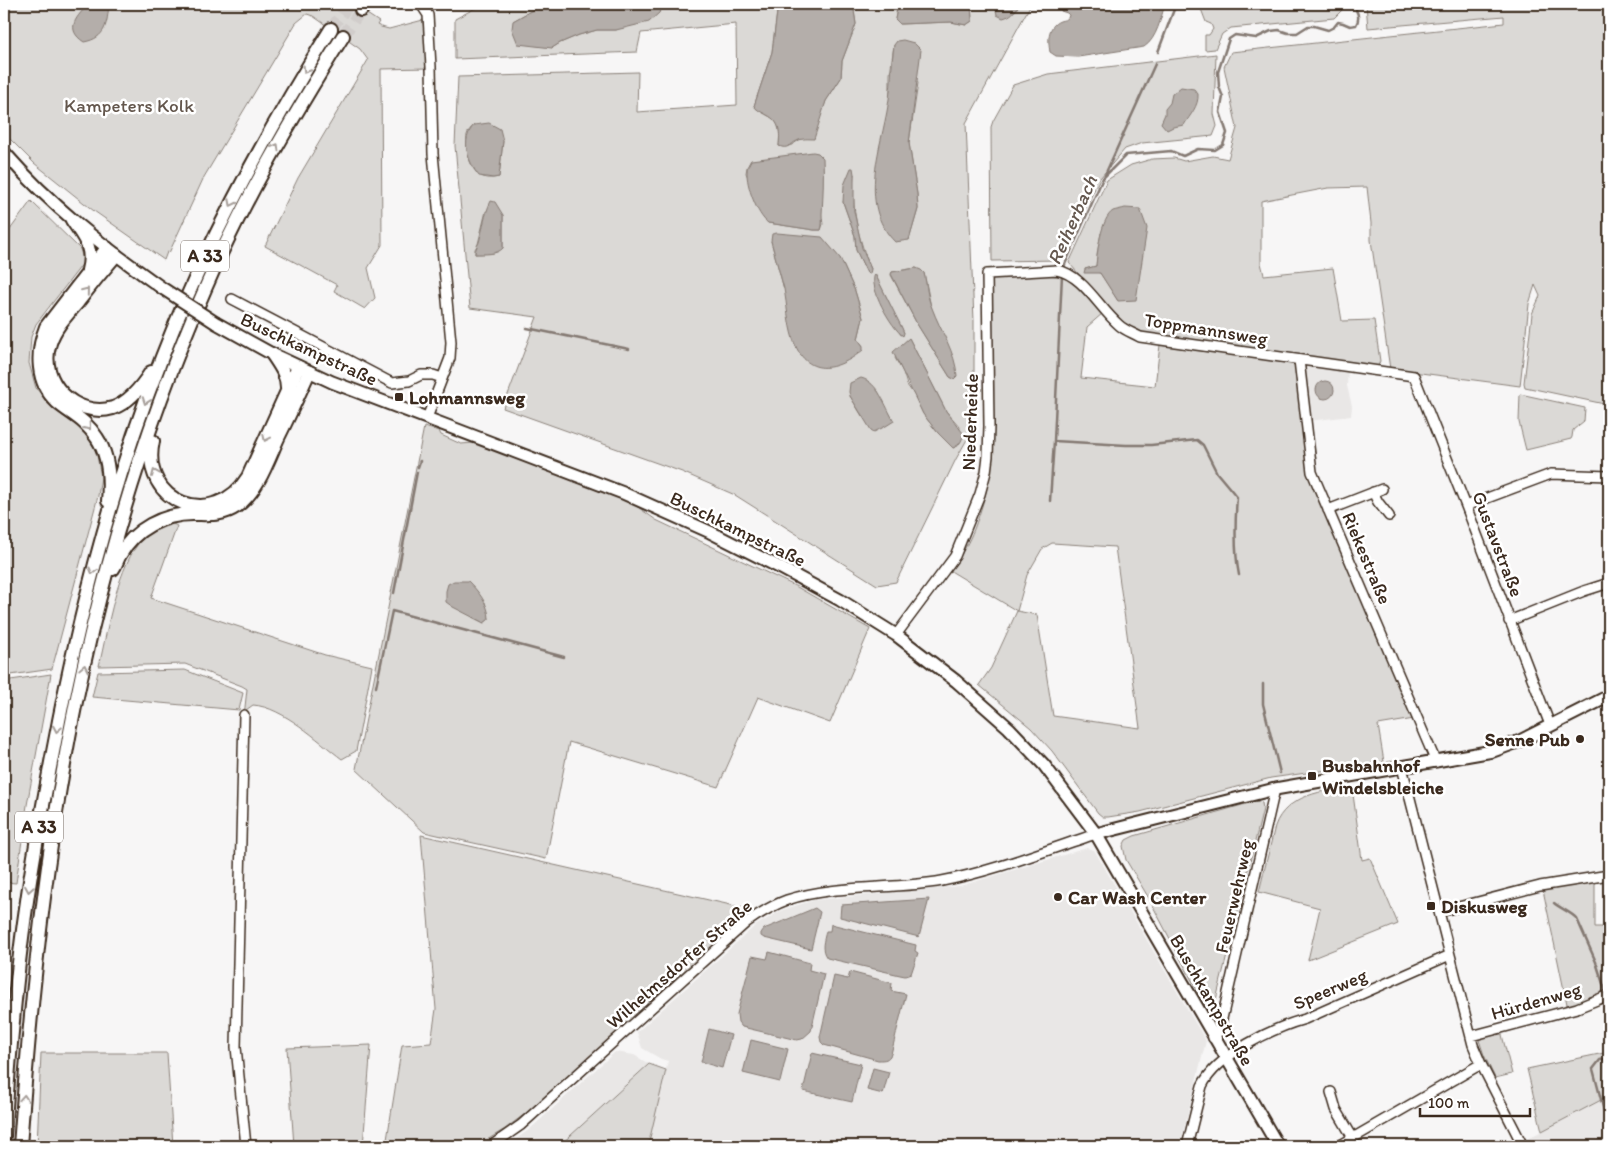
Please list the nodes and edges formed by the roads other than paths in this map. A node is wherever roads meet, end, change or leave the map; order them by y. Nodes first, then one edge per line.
1 (422, 6) dead end
2 (331, 28) tunnel mouth
3 (343, 36) tunnel mouth
4 (4, 152) edge
5 (72, 220) junction
6 (112, 251) junction
7 (87, 272) junction
8 (987, 274) joint
9 (232, 299) dead end
10 (272, 354) junction
11 (162, 355) junction
12 (177, 355) junction
13 (1299, 360) junction
14 (304, 369) junction
15 (1414, 376) joint
16 (442, 378) junction
17 (286, 394) junction
18 (427, 418) junction
19 (1609, 476) edge
20 (1466, 506) junction
21 (1328, 510) junction
22 (1389, 516) dead end
23 (106, 524) junction
24 (1609, 583) edge
25 (100, 593) junction
26 (1510, 621) junction
27 (896, 635) junction
28 (1609, 696) edge
29 (244, 715) dead end
30 (1550, 725) junction
31 (1436, 762) junction
32 (1402, 768) junction
33 (1275, 789) junction
34 (1096, 834) junction
35 (1609, 875) edge
36 (1439, 912) junction
37 (1450, 956) junction
38 (1609, 995) edge
39 (1471, 1036) junction
40 (1213, 1038) junction
41 (1226, 1059) junction
42 (1481, 1064) junction
43 (1331, 1092) dead end
44 (4, 1136) edge
45 (1353, 1138) junction
46 (1522, 1144) edge
47 (20, 1146) edge
48 (246, 1146) edge
49 (493, 1146) edge
50 (1187, 1146) edge
51 (1278, 1146) edge
52 (1339, 1146) edge

1 - 16 street
2 -> 11 highway, A 33
12 -> 3 highway, A 33
4 - 5 main road, Buschkampstraße
5 - 6 main road, Buschkampstraße
5 - 7 highway
6 - 7 highway
6 - 10 main road, Buschkampstraße, bridge
11 -> 6 highway
7 -> 23 highway
8 - 13 street, Toppmannsweg
8 - 27 street, Niederheide
9 - 16 street, Buschkampstraße
10 - 14 main road, Buschkampstraße
10 - 17 highway
11 -> 23 highway, A 33
17 -> 12 highway
12 - 25 highway, A 33
13 - 15 street, Toppmannsweg
13 - 21 street, Riekestraße
14 - 17 highway
14 - 18 main road, Buschkampstraße
14 - 25 highway
15 - 20 street, Gustavstraße
16 - 18 street
18 - 27 main road, Buschkampstraße
19 - 20 street
20 - 26 street, Gustavstraße
21 - 22 street
21 - 31 street, Riekestraße
23 -> 44 highway, A 33
24 - 26 street
47 -> 25 highway, A 33
26 - 30 street, Gustavstraße
27 - 34 main road, Buschkampstraße
28 - 30 main road
29 - 48 street
30 - 31 main road
31 - 32 main road
32 - 33 main road
32 - 36 street
33 - 34 main road
33 - 40 street, Feuerwehrweg
34 - 40 main road, Buschkampstraße
34 - 49 street, Wilhelmsdorfer Straße
35 - 36 street
36 - 37 street
37 - 39 street
37 - 41 street, Speerweg
38 - 39 street, Hürdenweg
39 - 42 street
40 - 41 main road, Buschkampstraße
41 - 50 street, Speerweg
41 - 51 main road, Buschkampstraße
42 - 45 street
42 - 46 street
43 - 45 street
45 - 52 street

